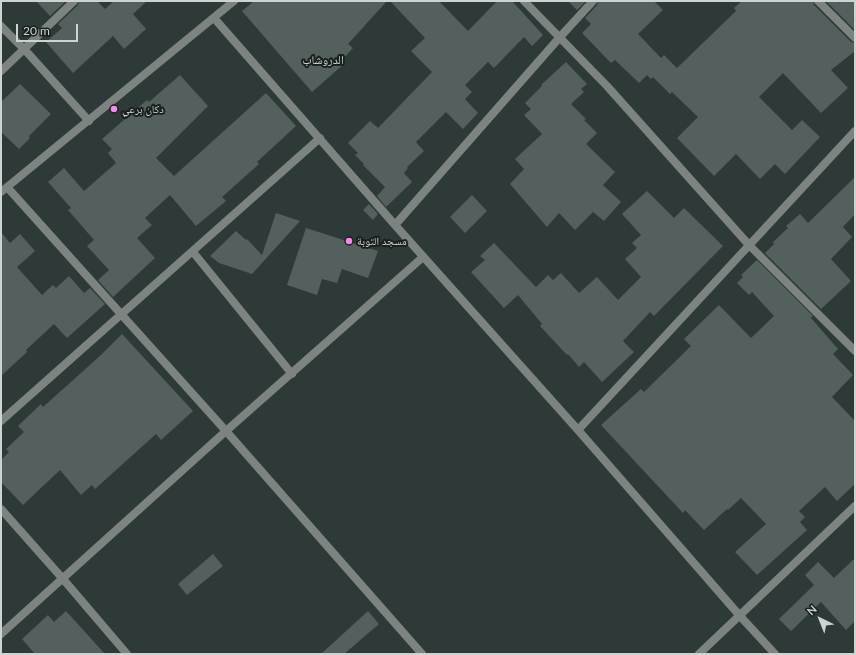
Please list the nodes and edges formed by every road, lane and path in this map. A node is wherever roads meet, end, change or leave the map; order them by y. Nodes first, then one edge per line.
1 (74, 1) edge
2 (234, 1) edge
3 (524, 1) edge
4 (593, 1) edge
5 (818, 1) edge
6 (214, 18) junction
7 (1, 26) edge
8 (560, 37) junction
9 (855, 38) edge
10 (25, 50) junction
11 (1, 71) edge
12 (89, 121) junction
13 (855, 131) edge
14 (320, 138) junction
15 (4, 189) edge
16 (395, 225) junction
17 (749, 245) junction
18 (193, 252) junction
19 (423, 257) junction
20 (121, 315) junction
21 (855, 351) edge
22 (292, 374) junction
23 (1, 421) edge
24 (578, 430) junction
25 (226, 431) junction
26 (855, 506) edge
27 (1, 510) edge
28 (63, 579) junction
29 (740, 616) junction
30 (1, 634) edge
31 (419, 653) edge
32 (127, 654) edge
33 (699, 654) edge
34 (775, 654) edge

1 - 10 street
2 - 6 street
3 - 8 street
4 - 8 street
5 - 9 street
6 - 12 street
6 - 14 street
7 - 10 street
8 - 16 street
8 - 17 street
10 - 11 street
10 - 12 street
12 - 15 street
13 - 17 street
14 - 16 street
14 - 18 street
15 - 20 street
16 - 19 street
17 - 21 street
17 - 24 street
18 - 20 street
18 - 22 street
19 - 22 street
19 - 24 street
20 - 23 street
20 - 25 street
22 - 25 street
24 - 29 street
25 - 28 street
25 - 31 street
26 - 29 street
27 - 28 street
28 - 30 street
28 - 32 street
29 - 33 street
29 - 34 street

